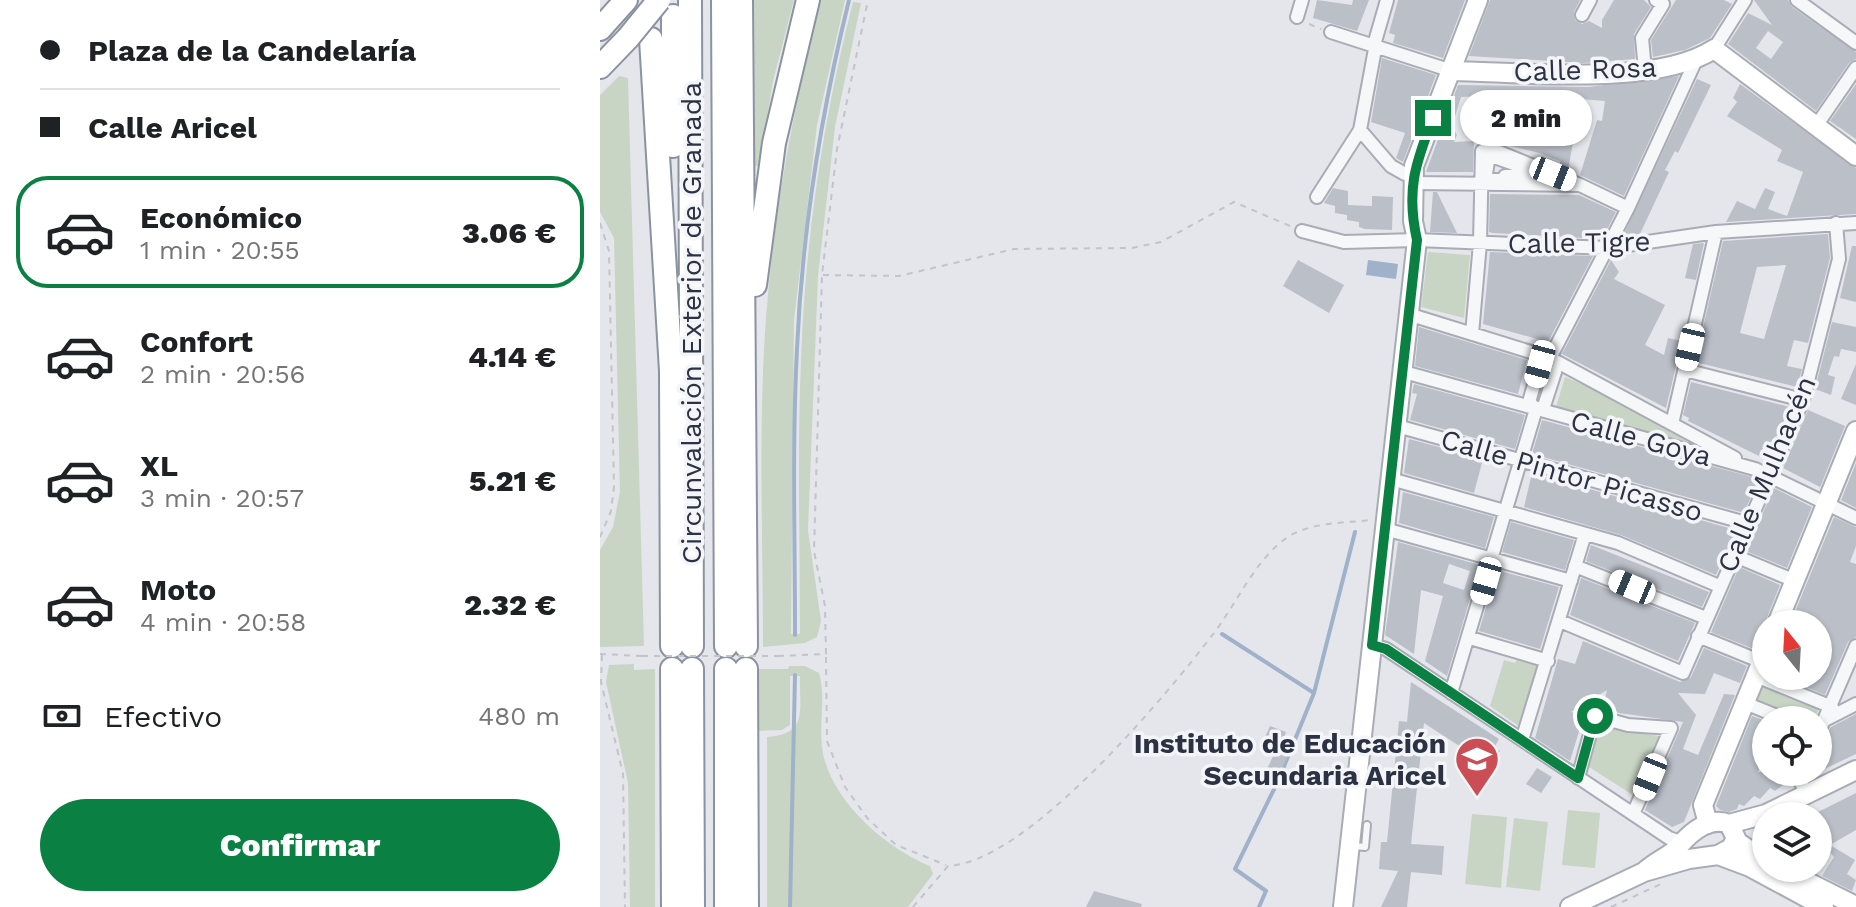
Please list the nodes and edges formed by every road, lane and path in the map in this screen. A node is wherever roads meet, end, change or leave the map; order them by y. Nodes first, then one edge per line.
1 (626, 0) edge
2 (690, 0) edge
3 (723, 0) edge
4 (741, 0) edge
5 (808, 0) edge
6 (868, 0) edge
7 (1302, 0) edge
8 (1387, 0) edge
9 (1478, 0) edge
10 (1590, 0) edge
11 (1656, 0) edge
12 (1745, 0) edge
13 (1797, 0) edge
14 (666, 8) edge
15 (1582, 15) dead end
16 (1297, 17) joint
17 (600, 29) edge
18 (1331, 32) joint
19 (651, 39) dead end
20 (1856, 43) edge
21 (1375, 47) junction
22 (1714, 49) junction
23 (1695, 62) junction
24 (600, 67) edge
25 (1856, 68) edge
26 (1645, 70) junction
27 (1452, 71) junction
28 (1816, 126) junction
29 (1360, 130) junction
30 (1856, 156) edge
31 (1408, 178) junction
32 (1483, 182) junction
33 (1580, 185) junction
34 (1317, 197) dead end
35 (1628, 208) junction
36 (600, 223) edge
37 (1836, 223) junction
38 (1856, 223) edge
39 (1302, 231) joint
40 (1716, 232) junction
41 (1417, 240) junction
42 (1480, 243) junction
43 (1607, 248) junction
44 (822, 275) junction
45 (1408, 314) junction
46 (1472, 334) junction
47 (1550, 358) junction
48 (1685, 370) junction
49 (671, 371) junction
50 (1404, 372) junction
51 (1803, 400) junction
52 (1536, 409) junction
53 (1672, 424) junction
54 (1397, 426) junction
55 (1856, 431) edge
56 (1521, 461) junction
57 (1755, 469) junction
58 (745, 470) junction
59 (1768, 474) junction
60 (1391, 479) junction
61 (1827, 504) junction
62 (1506, 511) junction
63 (1856, 518) edge
64 (1386, 523) junction
65 (1746, 523) junction
66 (1585, 534) junction
67 (600, 537) edge
68 (1733, 555) junction
69 (1492, 559) junction
70 (1575, 566) junction
71 (1571, 581) junction
72 (1795, 581) junction
73 (1719, 586) junction
74 (1783, 610) edge
75 (1706, 618) junction
76 (1560, 621) junction
77 (1698, 636) junction
78 (1470, 638) junction
79 (1372, 645) junction
80 (1856, 646) edge
81 (601, 654) edge
82 (826, 654) junction
83 (1752, 659) edge
84 (1548, 661) junction
85 (1752, 686) edge
86 (1805, 690) edge
87 (1451, 693) junction
88 (1745, 703) junction
89 (1856, 704) edge
90 (1752, 706) edge
91 (1830, 706) edge
92 (1832, 707) edge
93 (1832, 716) edge
94 (1522, 740) junction
95 (1856, 770) edge
96 (1578, 778) junction
97 (1803, 786) edge
98 (1807, 794) junction
99 (1633, 814) junction
100 (1708, 824) junction
101 (1367, 825) dead end
102 (1734, 834) junction
103 (1350, 845) junction
104 (1683, 848) junction
105 (1752, 849) edge
106 (1718, 855) junction
107 (948, 866) junction
108 (1808, 882) edge
109 (1661, 884) dead end
110 (1856, 906) edge
111 (625, 907) edge
112 (673, 907) edge
113 (693, 907) edge
114 (726, 907) edge
115 (747, 907) edge
116 (913, 907) edge
117 (1343, 907) edge
118 (1570, 907) edge
119 (1611, 907) edge
120 (1824, 907) edge

1 - 17 highway
2 - 49 highway, Circunvalación Exterior de Granada
3 - 58 highway, Circunvalación Exterior de Granada
4 - 58 highway
5 - 58 highway
6 - 44 path
7 - 16 street
8 - 21 street
9 - 27 street
10 - 15 street
11 - 26 street
12 - 22 street
13 - 20 street
14 - 24 highway, bridge
14 - 49 highway
16 - 18 path
18 - 21 street
19 - 49 highway
21 - 27 street
21 - 29 street
22 - 23 street, Calle Rosa
22 - 28 street
23 - 26 street, Calle Rosa
23 - 35 street
25 - 28 street
26 - 27 street, Calle Rosa
27 - 31 street
28 - 30 street
29 - 31 street
29 - 34 street
31 - 32 street
31 - 41 street
32 - 32 street
32 - 33 street
32 - 33 street
32 - 42 street
33 - 35 street
35 - 43 street
36 - 67 path
37 - 38 street, Calle Tigre
37 - 40 street, Calle Tigre
37 - 51 street, Calle Mulhacén
39 - 41 street, Calle Tigre
39 - 44 path
40 - 43 street, Calle Tigre
40 - 48 street
41 - 42 street, Calle Tigre
41 - 45 street
42 - 43 street, Calle Tigre
42 - 46 street
43 - 47 street
44 - 82 path
45 - 46 street
45 - 50 street
46 - 47 street
47 - 52 street
47 - 53 street
48 - 51 street
48 - 53 street
50 - 52 street, Calle Goya
50 - 54 street
51 - 59 street, Calle Mulhacén
52 - 56 street
52 - 57 street, Calle Goya
53 - 57 street
54 - 56 street, Calle Pintor Picasso
54 - 60 street
55 - 61 street
56 - 62 street
56 - 65 street, Calle Pintor Picasso
57 - 59 street, Calle Goya
59 - 61 street, Calle Goya
59 - 65 street, Calle Mulhacén
60 - 62 street
60 - 64 street
61 - 63 street, Calle Goya
61 - 72 street
62 - 66 street
62 - 69 street
64 - 69 street
64 - 79 street
64 - 107 path
65 - 68 street, Calle Mulhacén
66 - 70 street
66 - 73 street
68 - 72 street
68 - 73 street, Calle Mulhacén
69 - 71 street
69 - 78 street
70 - 71 street
70 - 75 street
71 - 76 street
72 - 74 street
73 - 75 street, Calle Mulhacén
75 - 77 street, Calle Mulhacén
76 - 77 street, Calle Mulhacén
76 - 84 street
77 - 83 street
78 - 84 street
78 - 87 street
79 - 87 street
79 - 103 street
80 - 92 street
81 - 82 path, bridge
81 - 111 path
82 - 107 path
84 - 94 street
85 - 88 street
86 - 91 street
87 - 94 street
88 - 90 street
88 - 100 street
89 - 93 street
94 - 96 street
95 - 98 street
96 - 99 street
96 - 99 street
97 - 98 street
98 - 102 street
99 - 104 street
100 - 102 street
100 - 104 street
101 - 103 lane
102 - 105 street
102 - 106 street
103 - 117 street
104 - 106 street
104 - 118 street
106 - 120 street
107 - 116 path
108 - 110 street
109 - 119 path
112 - 113 highway
114 - 115 highway

